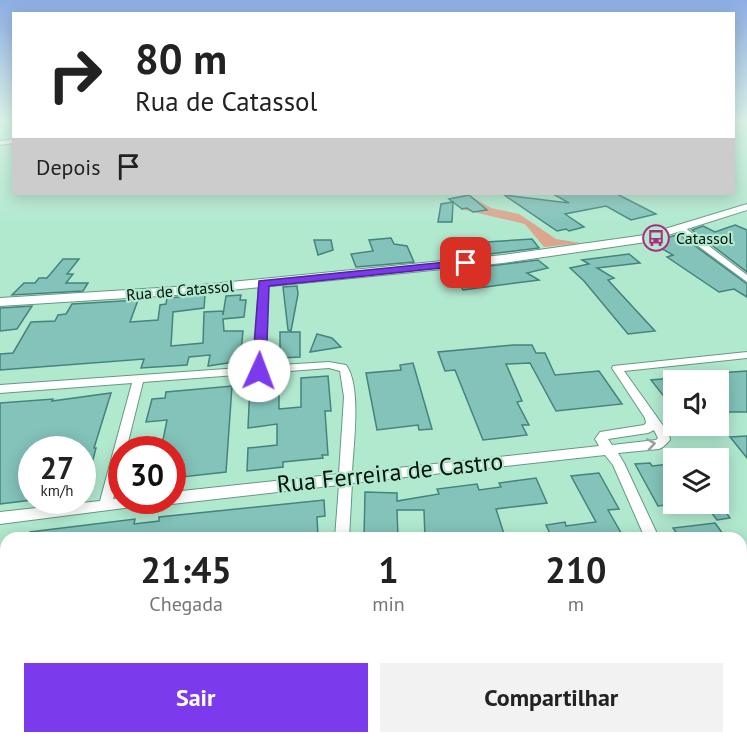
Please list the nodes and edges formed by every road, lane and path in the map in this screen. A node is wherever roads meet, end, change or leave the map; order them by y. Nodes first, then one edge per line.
1 (747, 207) edge
2 (681, 229) junction
3 (747, 279) edge
4 (263, 283) junction
5 (0, 302) edge
6 (747, 355) edge
7 (259, 371) junction
8 (138, 380) junction
9 (0, 389) edge
10 (650, 415) junction
11 (608, 450) junction
12 (346, 478) junction
13 (186, 496) edge
14 (105, 505) junction
15 (108, 505) edge
16 (0, 518) edge
17 (342, 532) edge
18 (649, 532) edge

1 - 2 main road, Rua de Catassol
2 - 3 street
2 - 4 main road, Rua de Catassol
4 - 5 main road, Rua de Catassol
4 - 7 street
6 - 10 street
7 - 8 street
7 - 12 street
8 - 9 street
8 - 14 street
10 - 11 street
11 -> 10 street, Rua Ferreira de Castro
11 - 12 street, Rua Ferreira de Castro
11 - 18 street
12 - 13 street, Rua Ferreira de Castro
12 - 17 street
14 - 15 street
14 - 16 street

